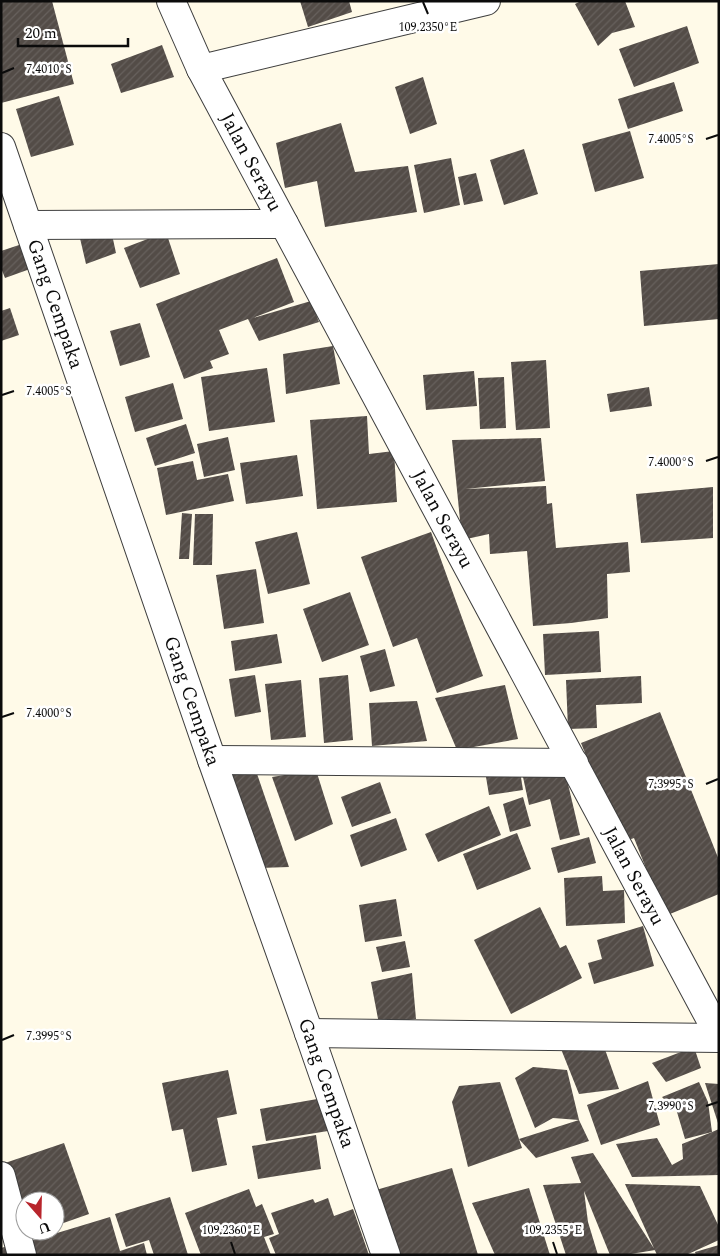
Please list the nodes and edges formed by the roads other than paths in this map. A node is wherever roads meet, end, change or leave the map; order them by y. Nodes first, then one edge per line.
1 (171, 1) edge
2 (486, 1) edge
3 (201, 69) junction
4 (1, 147) edge
5 (284, 224) junction
6 (28, 225) junction
7 (212, 760) junction
8 (574, 764) junction
9 (309, 1033) junction
10 (719, 1036) edge
11 (1, 1176) edge
12 (22, 1255) edge
13 (386, 1255) edge

1 - 3 street, Jalan Serayu
2 - 3 street
3 - 5 street, Jalan Serayu
4 - 6 street, Gang Cempaka
5 - 6 street
5 - 8 street, Jalan Serayu
6 - 7 street, Gang Cempaka
7 - 8 street
7 - 9 street, Gang Cempaka
8 - 10 street, Jalan Serayu
9 - 10 street
9 - 13 street, Gang Cempaka
11 - 12 street

